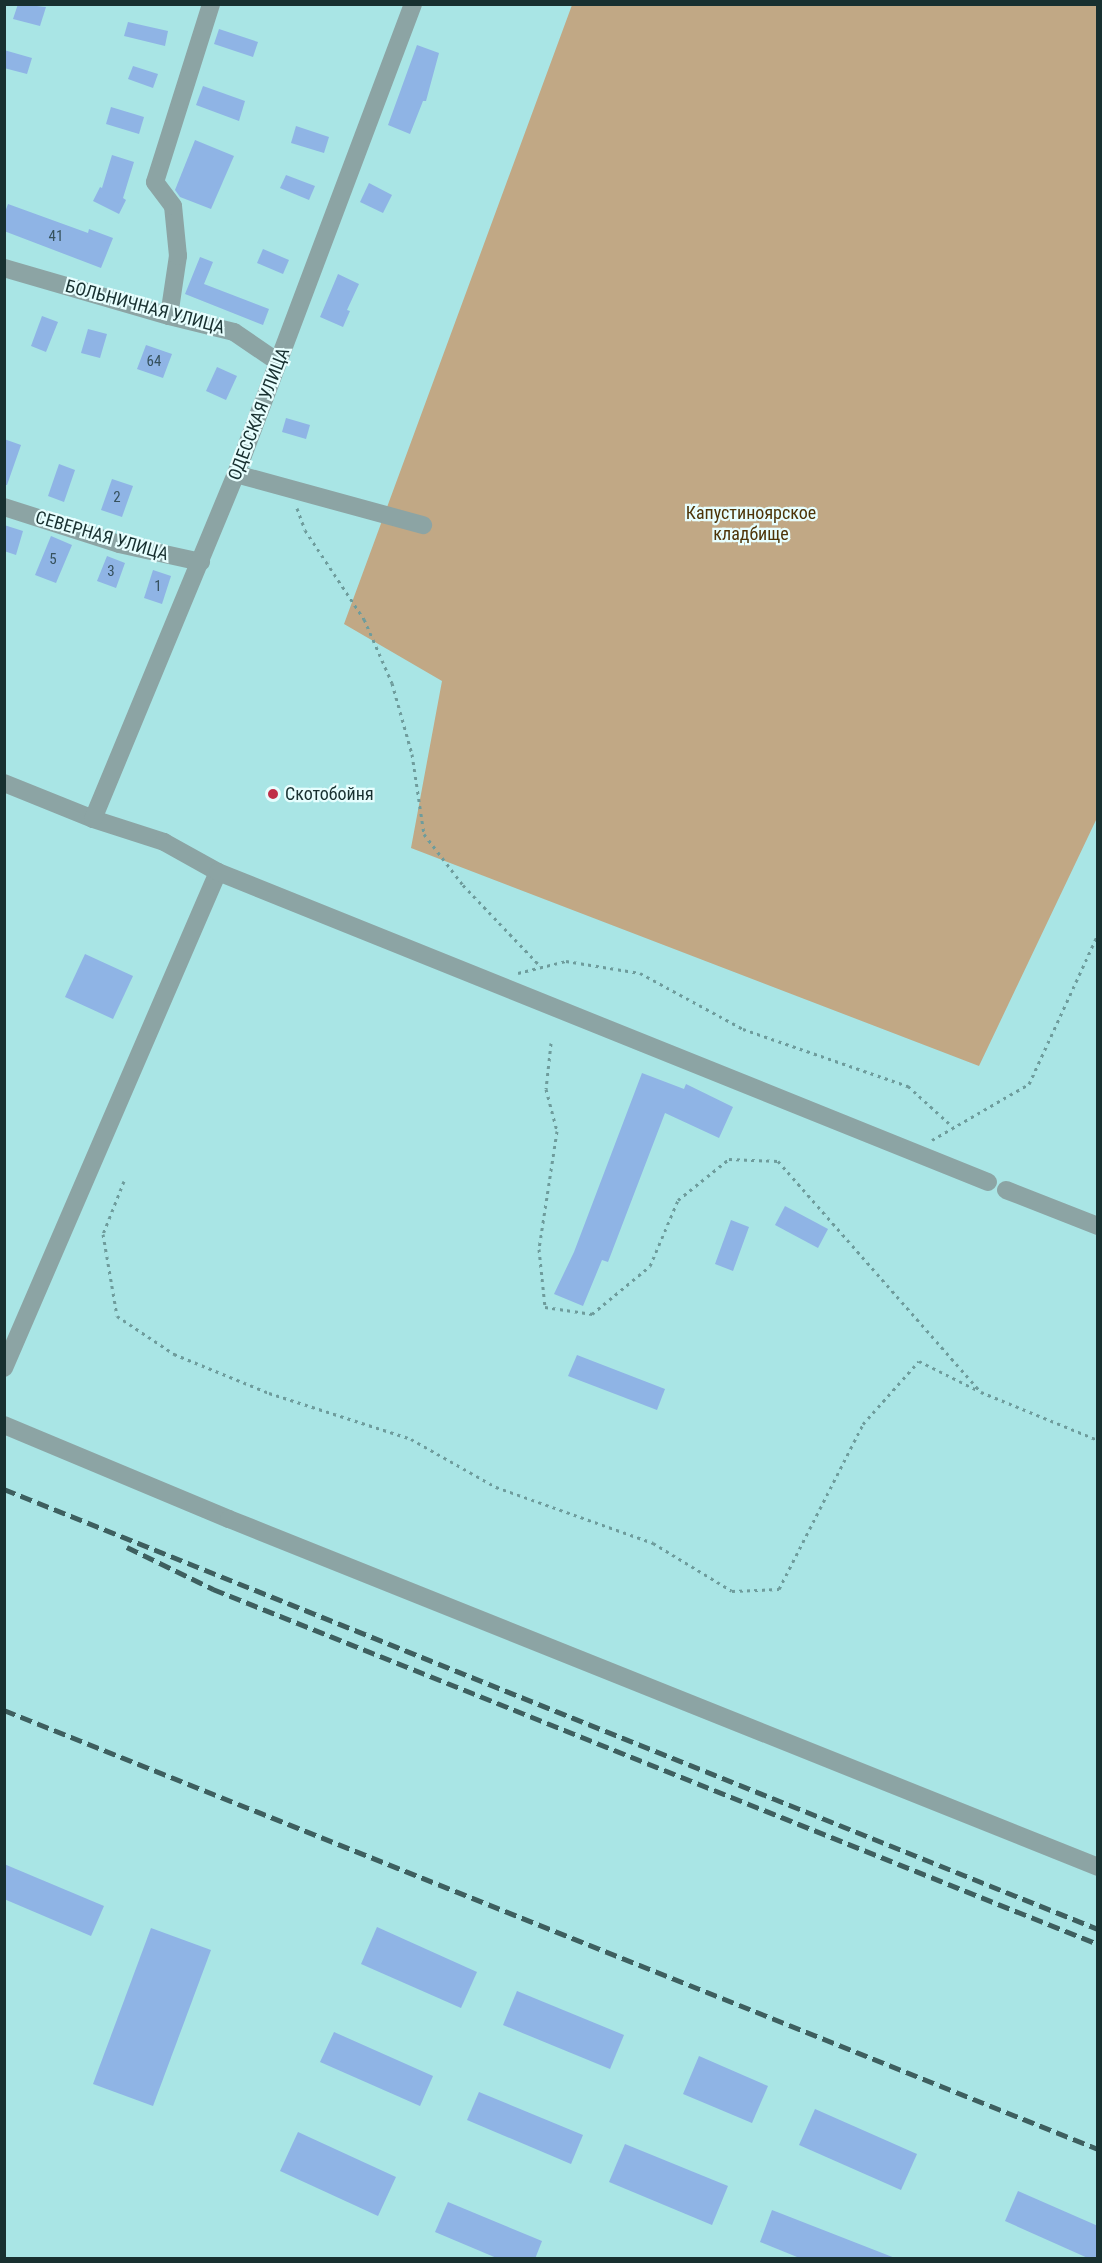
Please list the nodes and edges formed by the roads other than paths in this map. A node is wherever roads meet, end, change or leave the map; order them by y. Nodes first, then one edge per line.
1 (211, 4) edge
2 (413, 4) edge
3 (4, 268) edge
4 (170, 316) junction
5 (279, 362) junction
6 (236, 474) junction
7 (4, 507) edge
8 (423, 525) dead end
9 (201, 562) junction
10 (4, 783) edge
11 (93, 819) junction
12 (218, 872) junction
13 (988, 1182) dead end
14 (1005, 1190) dead end
15 (1098, 1226) edge
16 (4, 1368) edge
17 (4, 1425) edge
18 (1098, 1867) edge

1 - 4 street
2 - 5 street, ОДЕССКАЯ УЛИЦА
3 - 4 street, БОЛЬНИЧНАЯ УЛИЦА
4 - 5 street, БОЛЬНИЧНАЯ УЛИЦА
5 - 6 street, ОДЕССКАЯ УЛИЦА
6 - 8 street
6 - 9 street, ОДЕССКАЯ УЛИЦА
7 - 9 street, СЕВЕРНАЯ УЛИЦА
9 - 11 street, ОДЕССКАЯ УЛИЦА
10 - 11 street
11 - 12 street
12 - 13 street
12 - 16 street
14 - 15 street
17 - 18 street

